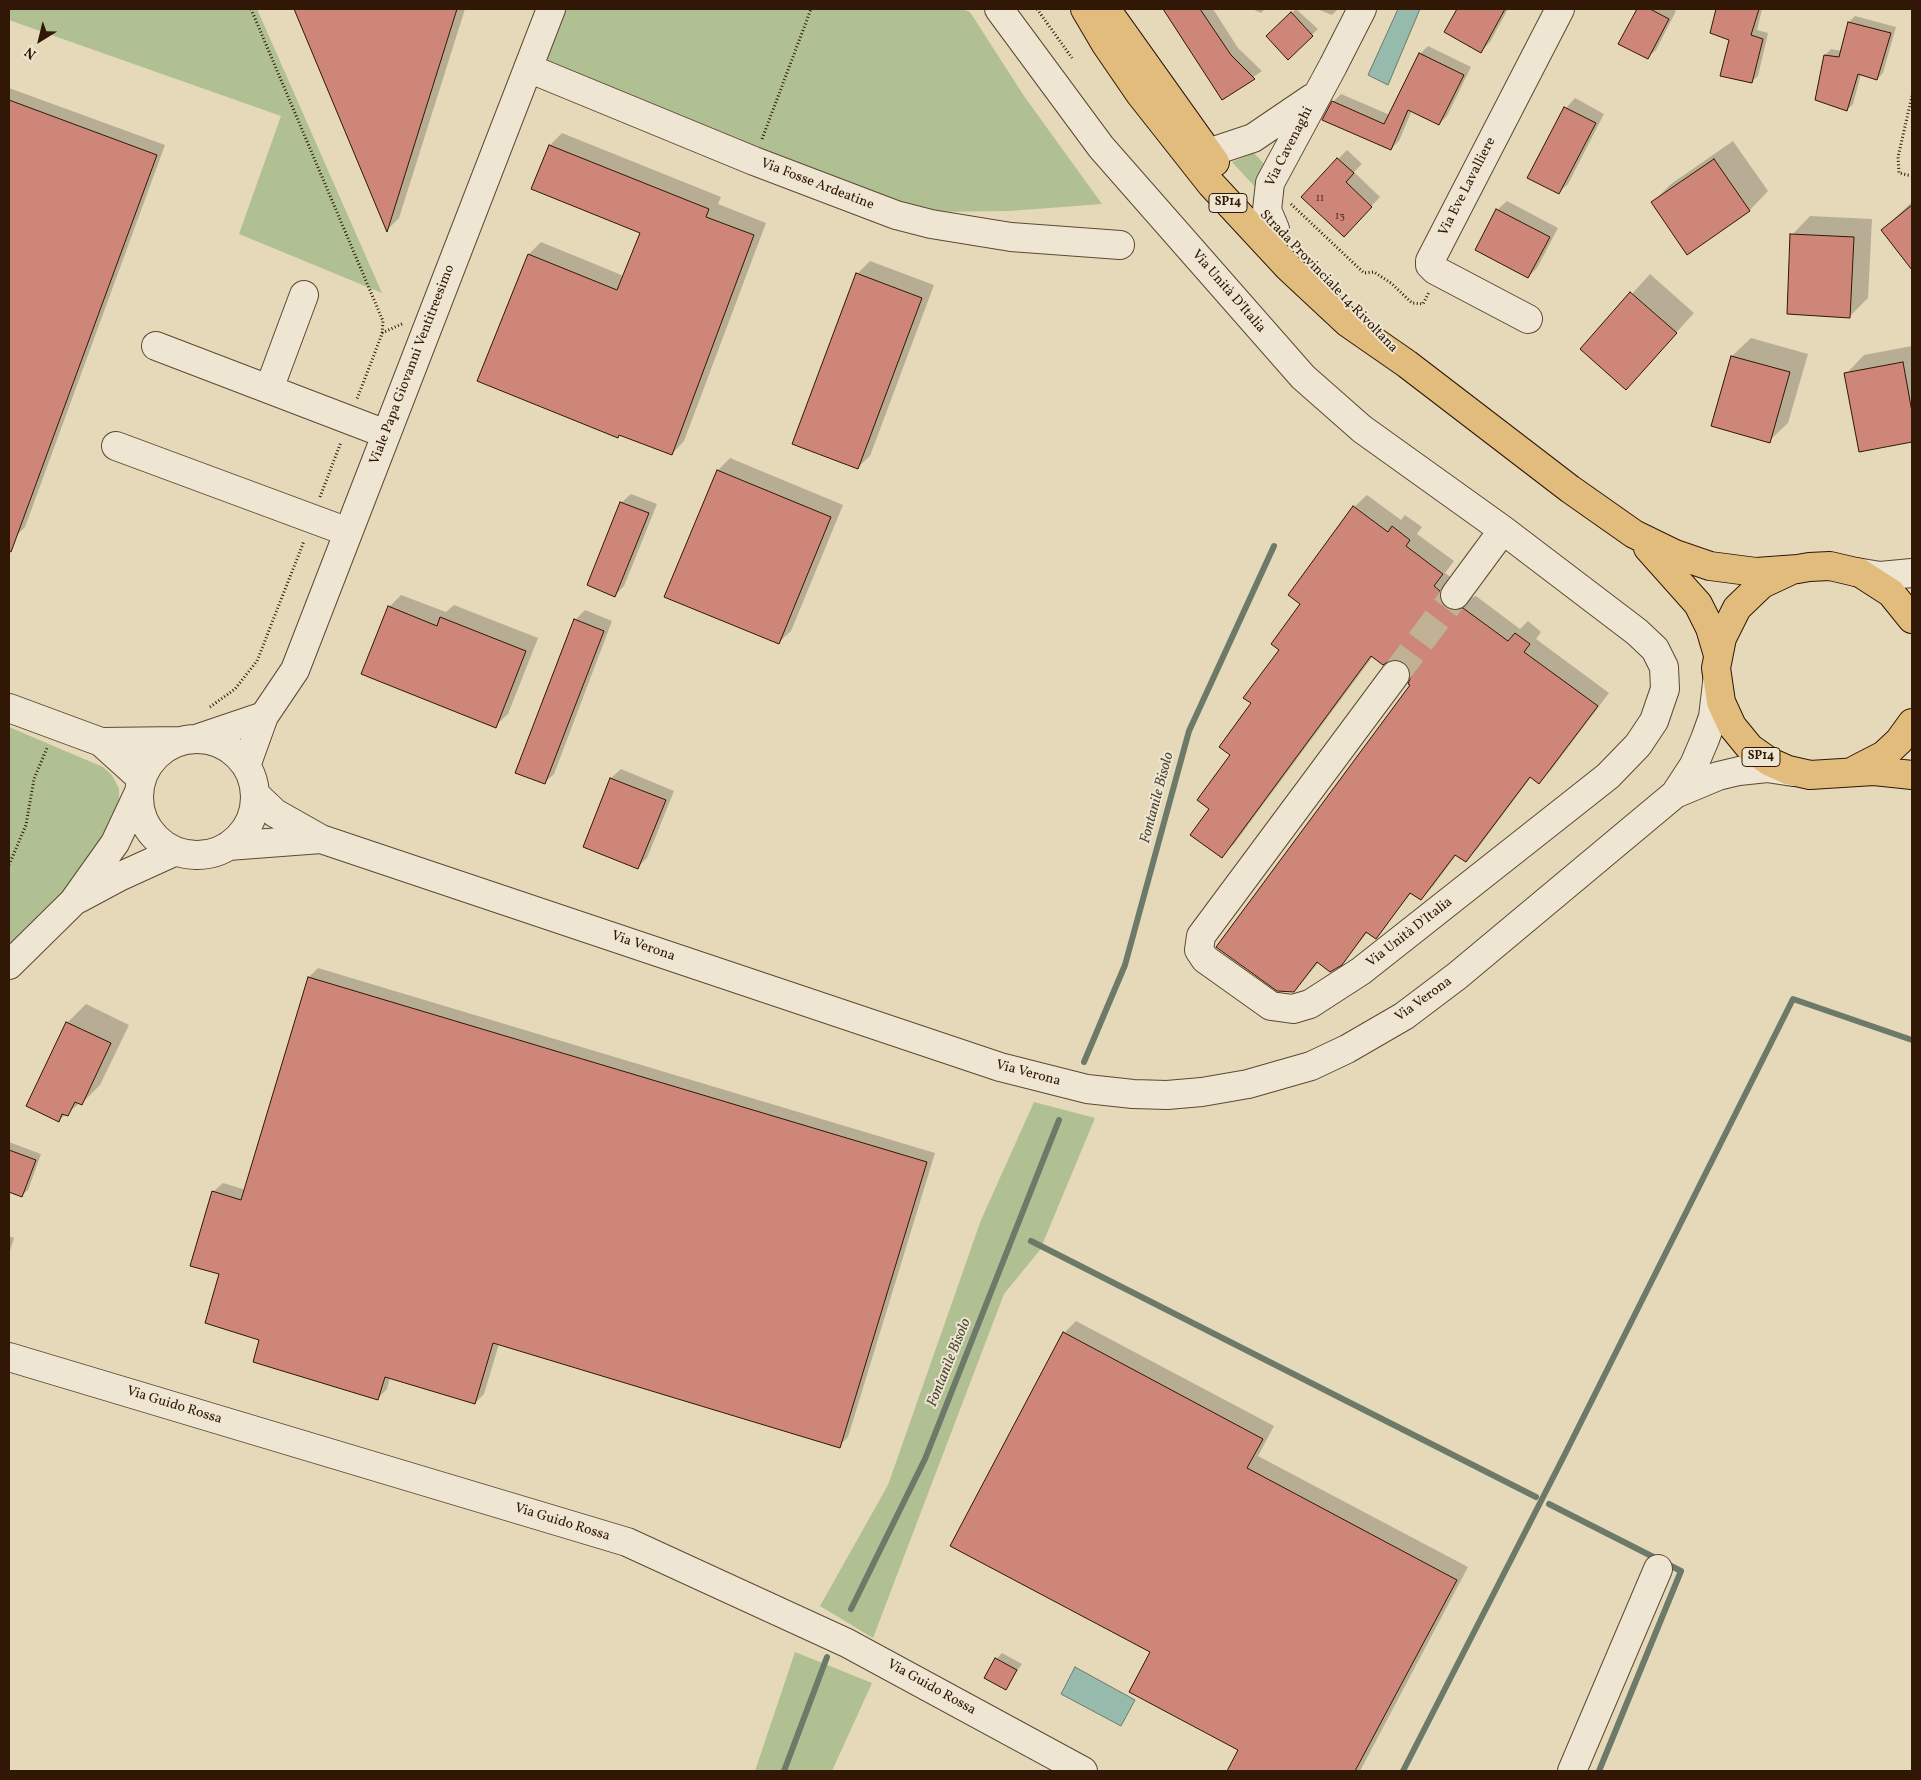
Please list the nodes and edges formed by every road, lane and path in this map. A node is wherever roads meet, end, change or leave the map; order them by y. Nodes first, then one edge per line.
1 (251, 9) edge
2 (551, 9) edge
3 (811, 9) edge
4 (999, 9) edge
5 (1037, 9) edge
6 (1085, 9) edge
7 (1106, 9) edge
8 (1362, 9) edge
9 (1560, 9) edge
10 (1072, 58) dead end
11 (528, 68) junction
12 (1317, 95) junction
13 (1912, 96) edge
14 (1208, 153) junction
15 (754, 161) junction
16 (1912, 176) edge
17 (1287, 200) dead end
18 (1275, 229) junction
19 (1120, 244) dead end
20 (304, 295) dead end
21 (1423, 304) dead end
22 (1528, 320) dead end
23 (156, 346) dead end
24 (1407, 364) junction
25 (269, 389) junction
26 (349, 420) junction
27 (386, 434) junction
28 (116, 446) dead end
29 (312, 518) junction
30 (1502, 530) junction
31 (348, 532) junction
32 (1634, 534) junction
33 (1798, 569) junction
34 (1856, 572) junction
35 (1912, 572) edge
36 (1455, 595) tunnel mouth
37 (1912, 619) edge
38 (1718, 655) junction
39 (1395, 675) tunnel mouth
40 (1717, 682) junction
41 (9, 708) edge
42 (206, 709) dead end
43 (264, 716) junction
44 (1912, 723) edge
45 (56, 726) junction
46 (189, 740) junction
47 (101, 742) junction
48 (246, 766) junction
49 (1794, 772) junction
50 (1846, 773) junction
51 (1912, 775) edge
52 (141, 786) junction
53 (255, 794) junction
54 (1675, 794) junction
55 (321, 839) junction
56 (228, 846) junction
57 (176, 851) junction
58 (9, 865) edge
59 (73, 902) junction
60 (9, 965) edge
61 (9, 1357) edge
62 (1658, 1569) dead end
63 (1082, 1771) edge
64 (1572, 1771) edge

1 - 26 path
2 - 11 street, Viale Papa Giovanni Ventitreesimo
3 - 15 path
4 - 30 street, Via Unità D'Italia
5 - 10 path
6 - 24 main road, Strada Provinciale 14 Rivoltana / SP14
7 - 14 main road, Strada Provinciale 14 Rivoltana / SP14
8 - 12 street, Via Cavenaghi
9 - 22 street, Via Eve Lavalliere
11 - 15 street, Via Fosse Ardeatine
11 - 27 street, Viale Papa Giovanni Ventitreesimo
12 - 14 street, Via Cavenaghi
12 - 18 street, Via Cavenaghi
13 - 16 path
14 - 18 main road, Strada Provinciale 14 Rivoltana / SP14
15 - 19 street, Via Fosse Ardeatine
17 - 21 path
18 - 24 main road, Strada Provinciale 14 Rivoltana / SP14
20 - 25 street
23 - 25 street
24 - 32 main road, Strada Provinciale 14 Rivoltana / SP14
25 - 26 street
26 - 27 street
26 - 29 path
27 - 31 street, Viale Papa Giovanni Ventitreesimo
28 - 29 street
29 - 31 street
29 - 42 path
30 - 36 street
30 - 39 street, Via Unità D'Italia
31 - 43 street, Viale Papa Giovanni Ventitreesimo
32 - 33 main road, Strada Provinciale 14 Rivoltana / SP14
32 - 38 main road, Strada Provinciale 14 Rivoltana / SP14
33 - 34 main road, Strada Provinciale 14 Rivoltana / SP14
33 - 38 main road, Strada Provinciale 14 Rivoltana / SP14
34 - 35 street
34 - 37 main road, Strada Provinciale 14 Rivoltana / SP14
38 - 40 main road, Strada Provinciale 14 Rivoltana / SP14
40 - 49 main road, Strada Provinciale 14 Rivoltana / SP14
40 - 54 street, Via Verona
41 - 45 street
43 - 46 street
43 - 48 street, Viale Papa Giovanni Ventitreesimo
44 - 50 main road, Strada Provinciale 14 Rivoltana / SP14
45 - 47 street
45 - 58 path
46 - 47 street
46 - 48 street
46 - 52 street
47 - 52 street
48 - 53 street
49 - 50 main road, Strada Provinciale 14 Rivoltana / SP14
49 - 54 street, Via Verona
50 - 51 main road, Strada Provinciale 14 Rivoltana / SP14
52 - 57 street
52 - 59 street
53 - 55 street, Via Verona
53 - 56 street
54 - 55 street, Via Verona
55 - 56 street, Via Verona
56 - 57 street
57 - 59 street
59 - 60 street
61 - 63 street, Via Guido Rossa
62 - 64 street

